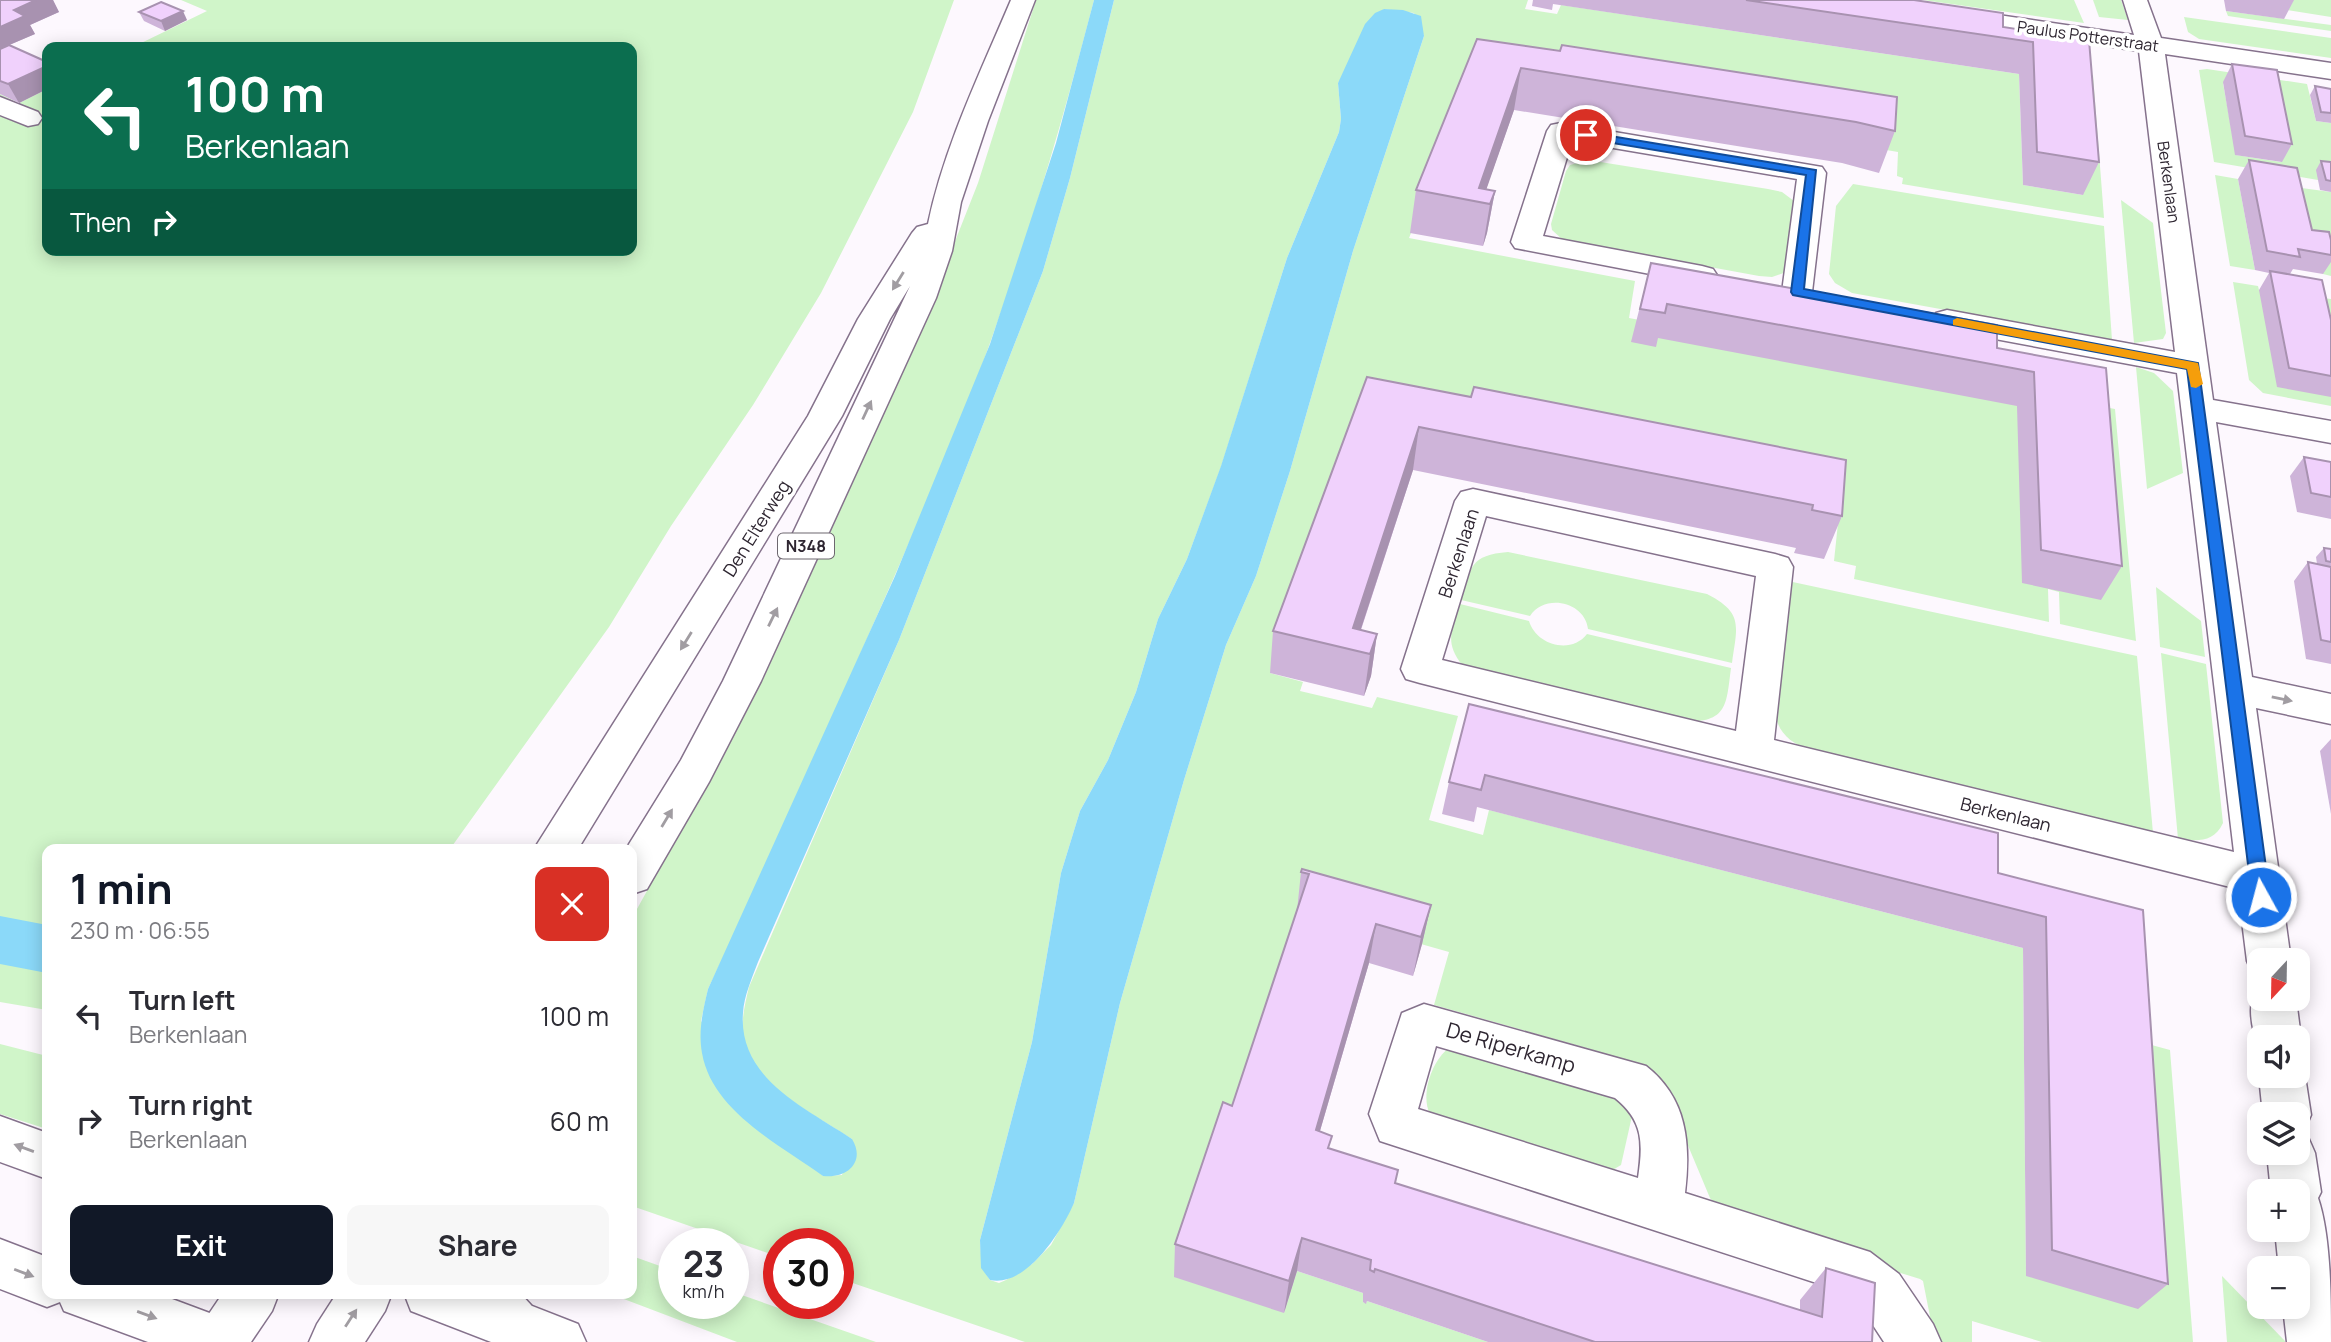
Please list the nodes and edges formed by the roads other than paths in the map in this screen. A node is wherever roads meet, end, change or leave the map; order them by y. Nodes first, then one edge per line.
1 (1003, 0) edge
2 (1023, 0) edge
3 (1846, 0) edge
4 (2135, 0) edge
5 (2151, 45) junction
6 (2331, 71) edge
7 (0, 105) edge
8 (29, 118) dead end
9 (974, 121) junction
10 (947, 202) junction
11 (1729, 280) edge
12 (1830, 298) edge
13 (1923, 316) edge
14 (2193, 366) junction
15 (2199, 408) junction
16 (2331, 432) edge
17 (2234, 688) junction
18 (2331, 709) edge
19 (1753, 751) junction
20 (558, 844) edge
21 (637, 868) edge
22 (2259, 876) junction
23 (2267, 948) edge
24 (0, 1139) edge
25 (42, 1154) edge
26 (1658, 1207) junction
27 (2302, 1242) edge
28 (0, 1264) edge
29 (42, 1280) edge
30 (99, 1299) edge
31 (250, 1299) edge
32 (363, 1299) edge
33 (457, 1299) edge
34 (498, 1308) edge
35 (220, 1342) edge
36 (335, 1342) edge
37 (560, 1342) edge
38 (1915, 1342) edge
39 (2313, 1342) edge

1 - 9 street, Den Elterweg / N348
2 - 9 street, Den Elterweg / N348
3 - 5 street, Paulus Potterstraat
4 - 5 street, Berkenlaan
5 - 6 street, Paulus Potterstraat
5 - 14 street, Berkenlaan
7 - 8 street
9 - 10 street, Den Elterweg / N348
10 -> 20 street, Den Elterweg / N348
21 -> 10 street, Den Elterweg / N348
11 - 12 street
13 - 14 street
14 - 15 street, Berkenlaan
15 - 16 street
15 - 17 street, Berkenlaan
17 -> 18 street
17 - 22 street, Berkenlaan
19 - 19 street, Berkenlaan
19 - 22 street, Berkenlaan
22 - 23 street, Berkenlaan
25 -> 24 street
26 - 26 street, De Riperkamp
26 - 38 street, De Riperkamp
27 - 39 street
28 -> 29 street
30 -> 35 street
31 - 35 street
36 -> 32 street
33 - 34 street
34 - 37 street

